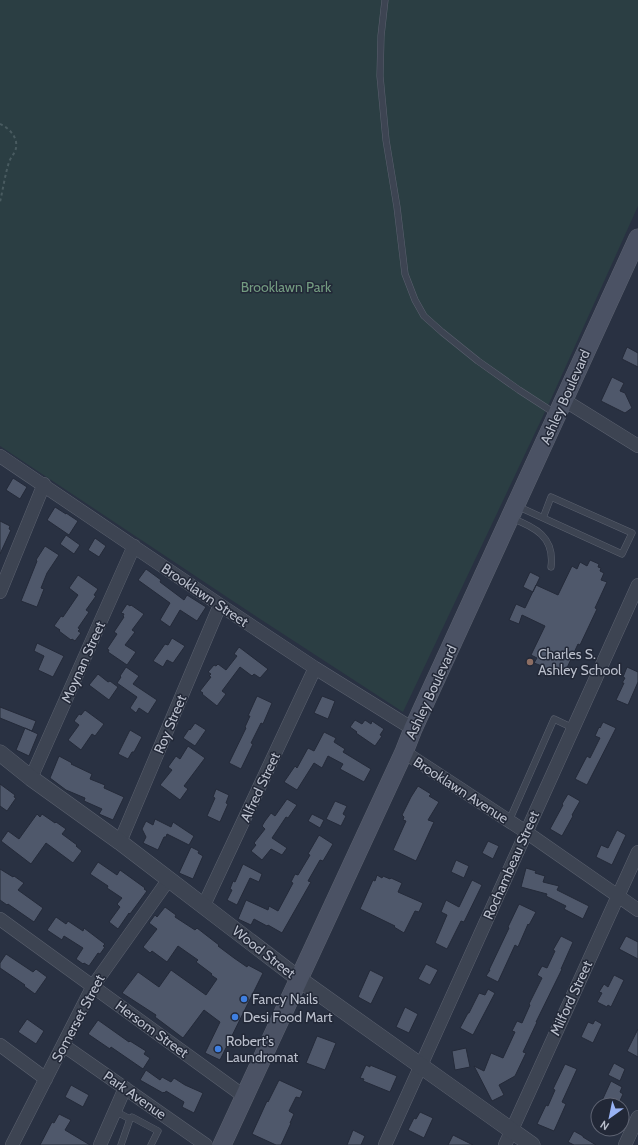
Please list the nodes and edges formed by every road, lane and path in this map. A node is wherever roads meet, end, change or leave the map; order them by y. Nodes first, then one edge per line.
1 (386, 0) edge
2 (0, 124) edge
3 (0, 202) edge
4 (638, 238) edge
5 (560, 408) junction
6 (638, 446) edge
7 (0, 456) edge
8 (44, 484) junction
9 (513, 512) junction
10 (543, 518) junction
11 (134, 546) junction
12 (551, 567) dead end
13 (638, 585) edge
14 (0, 592) edge
15 (220, 605) junction
16 (315, 668) junction
17 (573, 728) junction
18 (413, 729) junction
19 (404, 752) junction
20 (0, 753) edge
21 (31, 778) junction
22 (509, 821) junction
23 (526, 832) junction
24 (120, 842) junction
25 (638, 852) edge
26 (169, 879) junction
27 (618, 896) junction
28 (204, 905) junction
29 (638, 910) edge
30 (0, 919) edge
31 (299, 979) junction
32 (93, 986) junction
33 (0, 1045) edge
34 (63, 1045) junction
35 (421, 1066) junction
36 (46, 1078) junction
37 (125, 1088) junction
38 (245, 1096) junction
39 (115, 1111) junction
40 (638, 1117) edge
41 (130, 1119) junction
42 (511, 1130) junction
43 (12, 1145) edge
44 (100, 1145) edge
45 (121, 1145) edge
46 (151, 1145) edge
47 (206, 1145) edge
48 (222, 1145) edge
49 (384, 1145) edge
50 (505, 1145) edge
51 (532, 1145) edge
52 (625, 1145) edge

1 - 5 lane
2 - 3 path
4 - 5 main road, Ashley Boulevard
5 - 6 street
5 - 9 main road, Ashley Boulevard
7 - 8 street, Brooklawn Street
8 - 11 street, Brooklawn Street
8 - 14 street
9 - 10 lane
9 - 12 lane
9 - 18 main road, Ashley Boulevard
10 - 10 lane
11 - 15 street, Brooklawn Street
11 - 21 street, Moynan Street
13 - 17 street, Rochambeau Street
15 - 16 street, Brooklawn Street
15 - 24 street, Roy Street
16 - 18 street, Brooklawn Street
16 - 28 street, Alfred Street
17 - 22 lane
17 - 23 street, Rochambeau Street
18 - 19 main road, Ashley Boulevard
19 - 22 street, Brooklawn Avenue
19 - 31 main road, Ashley Boulevard
20 - 21 street, Wood Street
21 - 24 street, Wood Street
22 - 23 street, Brooklawn Avenue
23 - 27 street, Brooklawn Avenue
23 - 35 street, Rochambeau Street
24 - 26 street, Wood Street
25 - 27 street, Milford Street
26 - 28 street, Wood Street
26 - 32 street, Somerset Street
27 - 29 street, Brooklawn Avenue
27 - 42 street, Milford Street
28 - 31 street, Wood Street
30 - 32 street, Hersom Street
31 - 35 street, Wood Street
31 - 38 main road, Ashley Boulevard
32 - 34 street, Somerset Street
32 - 38 street, Hersom Street
33 - 36 street
34 - 36 street, Somerset Street
34 - 37 street, Park Avenue
35 - 42 street, Wood Street
35 - 49 street, Rochambeau Street
36 - 43 street, Somerset Street
37 - 39 street
37 - 47 street, Park Avenue
38 - 48 main road, Ashley Boulevard
39 - 41 lane
39 - 44 street
40 - 52 street
41 - 45 lane
41 - 46 lane
42 - 50 street, Milford Street
42 - 51 street, Wood Street

